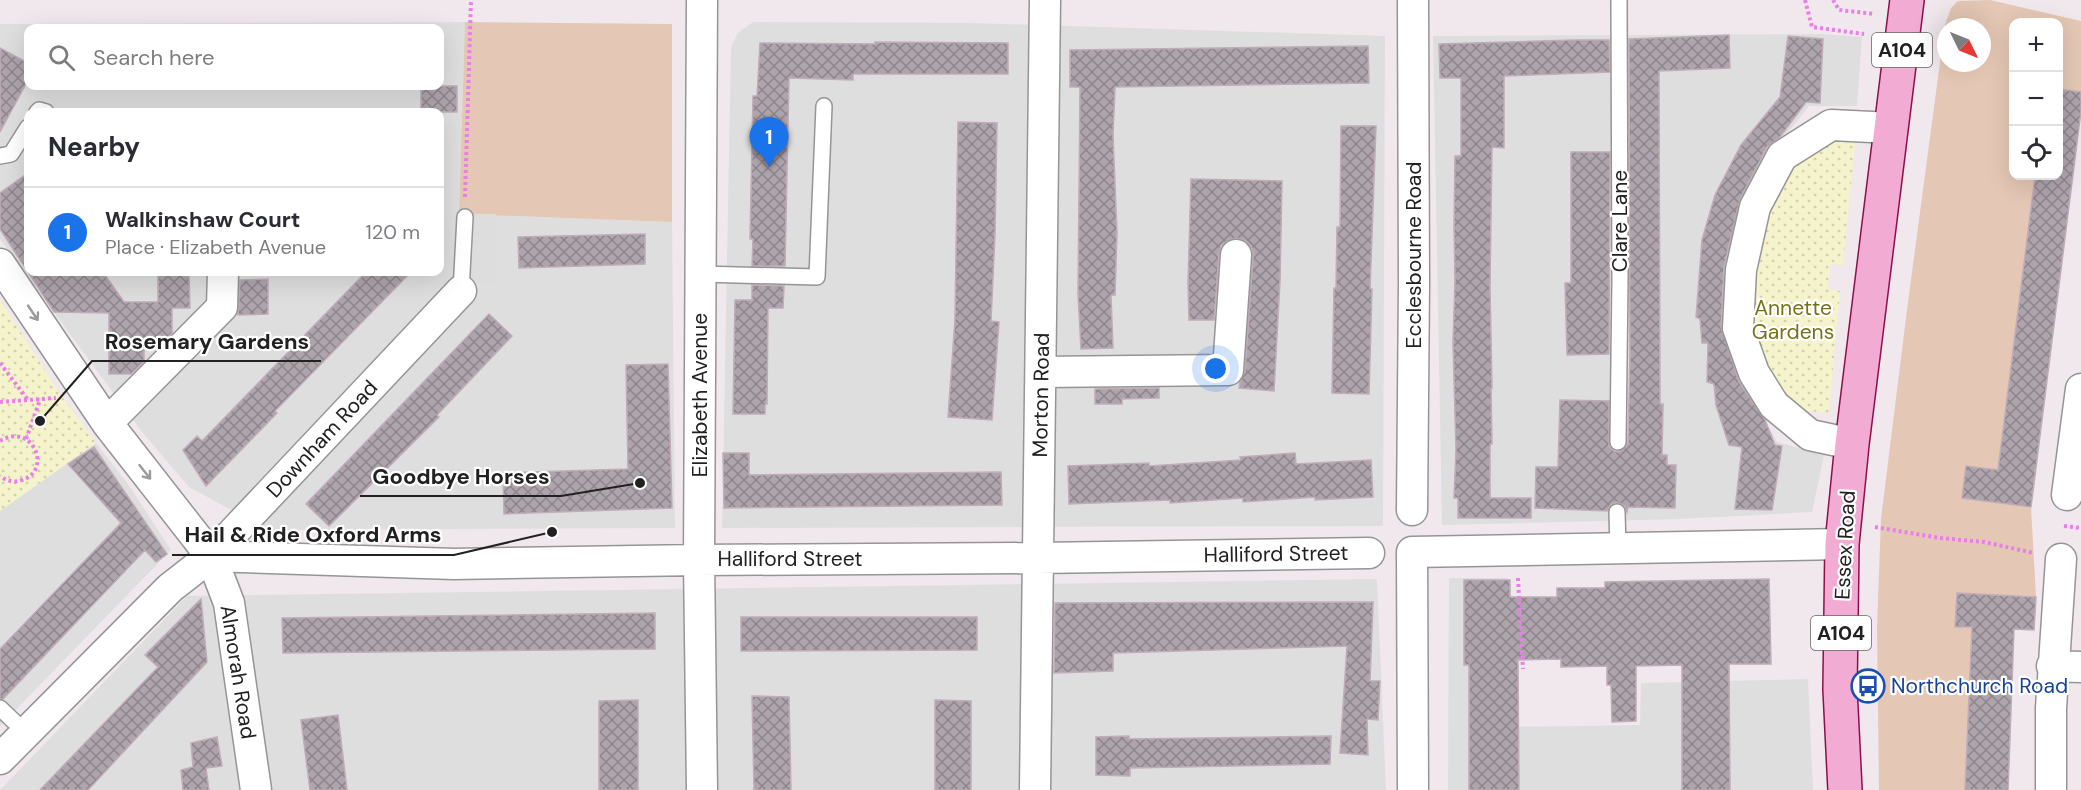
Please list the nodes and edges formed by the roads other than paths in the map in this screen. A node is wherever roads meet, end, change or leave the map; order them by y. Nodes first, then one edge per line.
1 (702, 0) edge
2 (1045, 0) edge
3 (1413, 0) edge
4 (1619, 0) edge
5 (1894, 7) edge
6 (824, 106) dead end
7 (1892, 128) junction
8 (24, 133) edge
9 (0, 156) edge
10 (465, 217) road end
11 (1236, 255) dead end
12 (0, 264) edge
13 (701, 274) junction
14 (223, 276) edge
15 (461, 291) joint
16 (1041, 372) junction
17 (2081, 389) edge
18 (107, 423) junction
19 (1618, 442) dead end
20 (1852, 444) junction
21 (2067, 495) road end
22 (1412, 510) dead end
23 (1617, 512) dead end
24 (1842, 544) junction
25 (1618, 549) junction
26 (1369, 553) dead end
27 (211, 556) junction
28 (1038, 558) junction
29 (2061, 559) road end
30 (699, 560) junction
31 (2067, 667) edge
32 (0, 708) edge
33 (26, 733) junction
34 (0, 759) edge
35 (256, 790) edge
36 (702, 790) edge
37 (1035, 790) edge
38 (1413, 790) edge
39 (1845, 790) edge
40 (2051, 790) edge

1 - 13 street, Elizabeth Avenue
2 - 16 street, Morton Road
3 - 22 street, Ecclesbourne Road
4 - 19 lane, Clare Lane
5 - 7 main road, Essex Road / A104
6 - 13 lane
7 - 20 main road, Essex Road / A104
7 - 20 street
8 - 9 lane
10 - 15 lane
11 - 16 street
12 -> 18 street, Almorah Road
13 - 30 street, Elizabeth Avenue
14 - 18 street
15 - 27 street, Downham Road
16 - 28 street, Morton Road
17 - 21 street
18 -> 27 street, Almorah Road
20 - 24 main road, Essex Road / A104
23 - 25 lane
24 - 25 street
24 - 39 main road, Essex Road / A104
25 - 38 street
26 - 28 street, Halliford Street
27 - 30 street, Halliford Street
27 - 33 street, Downham Road
27 - 35 street, Almorah Road
28 - 30 street, Halliford Street
28 - 37 street, Morton Road
29 - 31 street
30 - 36 street, Elizabeth Avenue
31 - 40 street
32 - 33 lane
33 - 34 street, Downham Road

